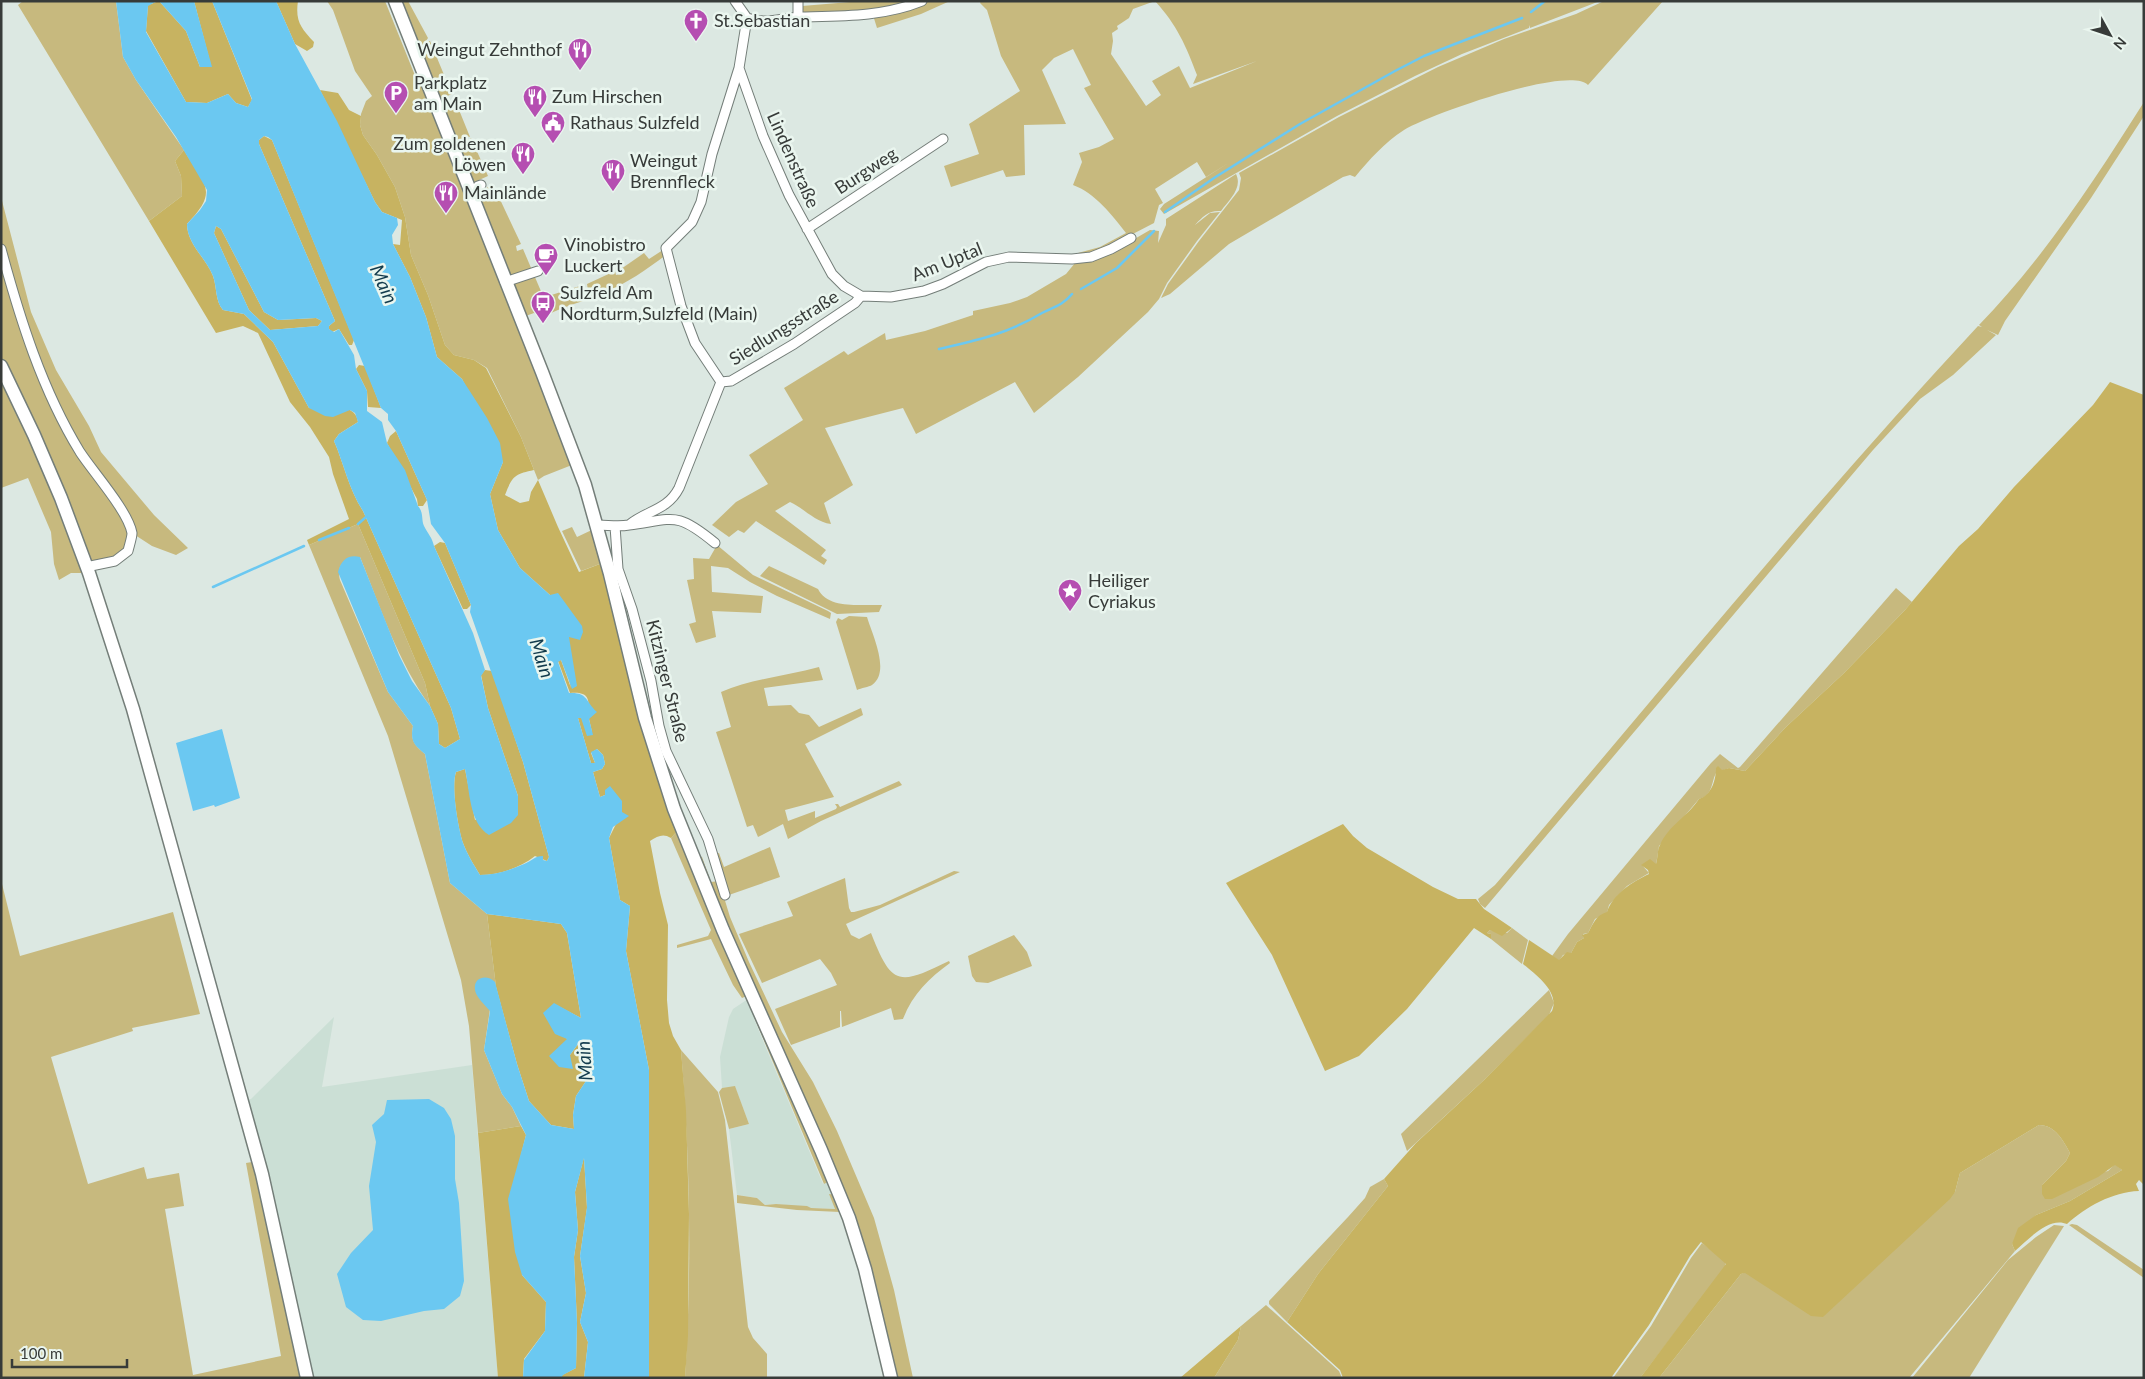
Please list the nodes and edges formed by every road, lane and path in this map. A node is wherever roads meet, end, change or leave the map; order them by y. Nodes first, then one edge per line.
1 (395, 1) edge
2 (735, 1) edge
3 (798, 1) edge
4 (922, 1) edge
5 (798, 17) junction
6 (747, 18) junction
7 (739, 68) junction
8 (943, 139) dead end
9 (807, 228) junction
10 (1131, 238) dead end
11 (1, 249) edge
12 (538, 271) dead end
13 (505, 282) junction
14 (861, 296) junction
15 (1, 366) edge
16 (721, 382) junction
17 (629, 525) junction
18 (598, 526) junction
19 (615, 526) junction
20 (715, 543) dead end
21 (86, 567) junction
22 (725, 895) dead end
23 (307, 1378) edge
24 (891, 1378) edge

1 - 13 main road
2 - 6 street
3 - 5 street
4 - 5 street
5 - 6 street
6 - 7 street, Lindenstraße
7 - 9 street, Lindenstraße
7 - 16 street
8 - 9 street, Burgweg
9 - 14 street, Lindenstraße
10 - 14 street, Am Uptal
11 - 21 street
12 - 13 street
13 - 18 main road
14 - 16 street, Siedlungsstraße
15 - 21 main road
16 - 17 street
17 - 19 street
17 - 20 street
18 - 19 street
18 - 24 main road
19 - 22 street, Kitzinger Straße
21 - 23 main road

